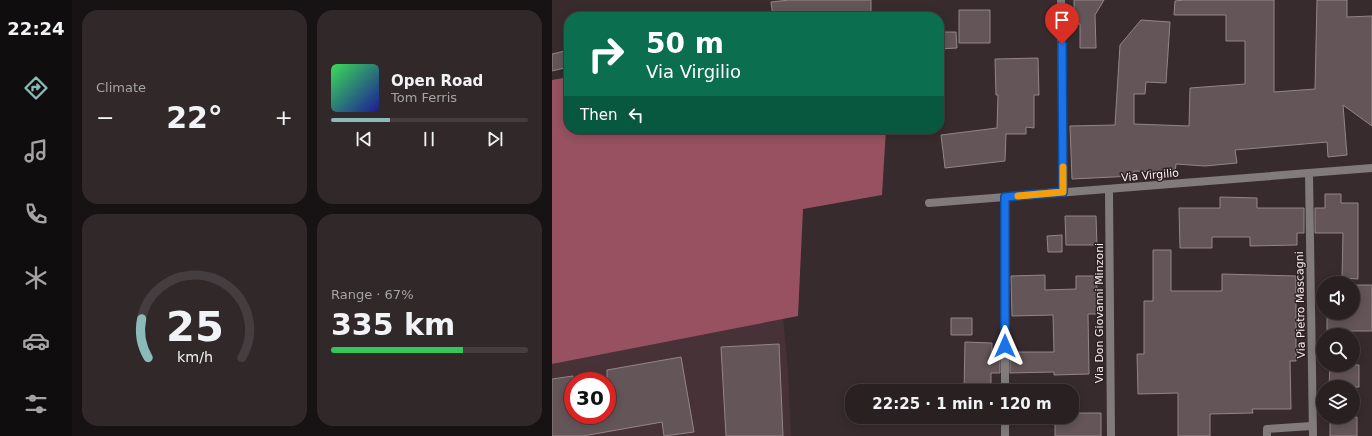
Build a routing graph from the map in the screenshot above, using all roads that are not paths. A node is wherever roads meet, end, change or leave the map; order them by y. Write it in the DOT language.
graph roads {
  1 [pos="1061,0"];
  2 [pos="1372,168"];
  3 [pos="1309,173"];
  4 [pos="1109,189"];
  5 [pos="1063,192"];
  6 [pos="1005,197"];
  7 [pos="929,203"];
  8 [pos="1005,384"];
  9 [pos="1005,424"];
  10 [pos="1312,426"];
  11 [pos="1005,436"];
  12 [pos="1110,436"];
  13 [pos="1267,436"];
  14 [pos="1313,436"];
  1 -- 5 [label="street"];
  2 -- 3 [label="street, Via Virgilio"];
  3 -- 4 [label="street, Via Virgilio"];
  3 -- 10 [label="street, Via Pietro Mascagni"];
  4 -- 5 [label="street, Via Virgilio"];
  4 -- 12 [label="street, Via Don Giovanni Minzoni"];
  5 -- 6 [label="street, Via Virgilio"];
  6 -- 7 [label="street, Via Virgilio"];
  6 -- 8 [label="street"];
  9 -- 11 [label="street"];
  10 -- 13 [label="street"];
  10 -- 14 [label="street, Via Pietro Mascagni"];
}
